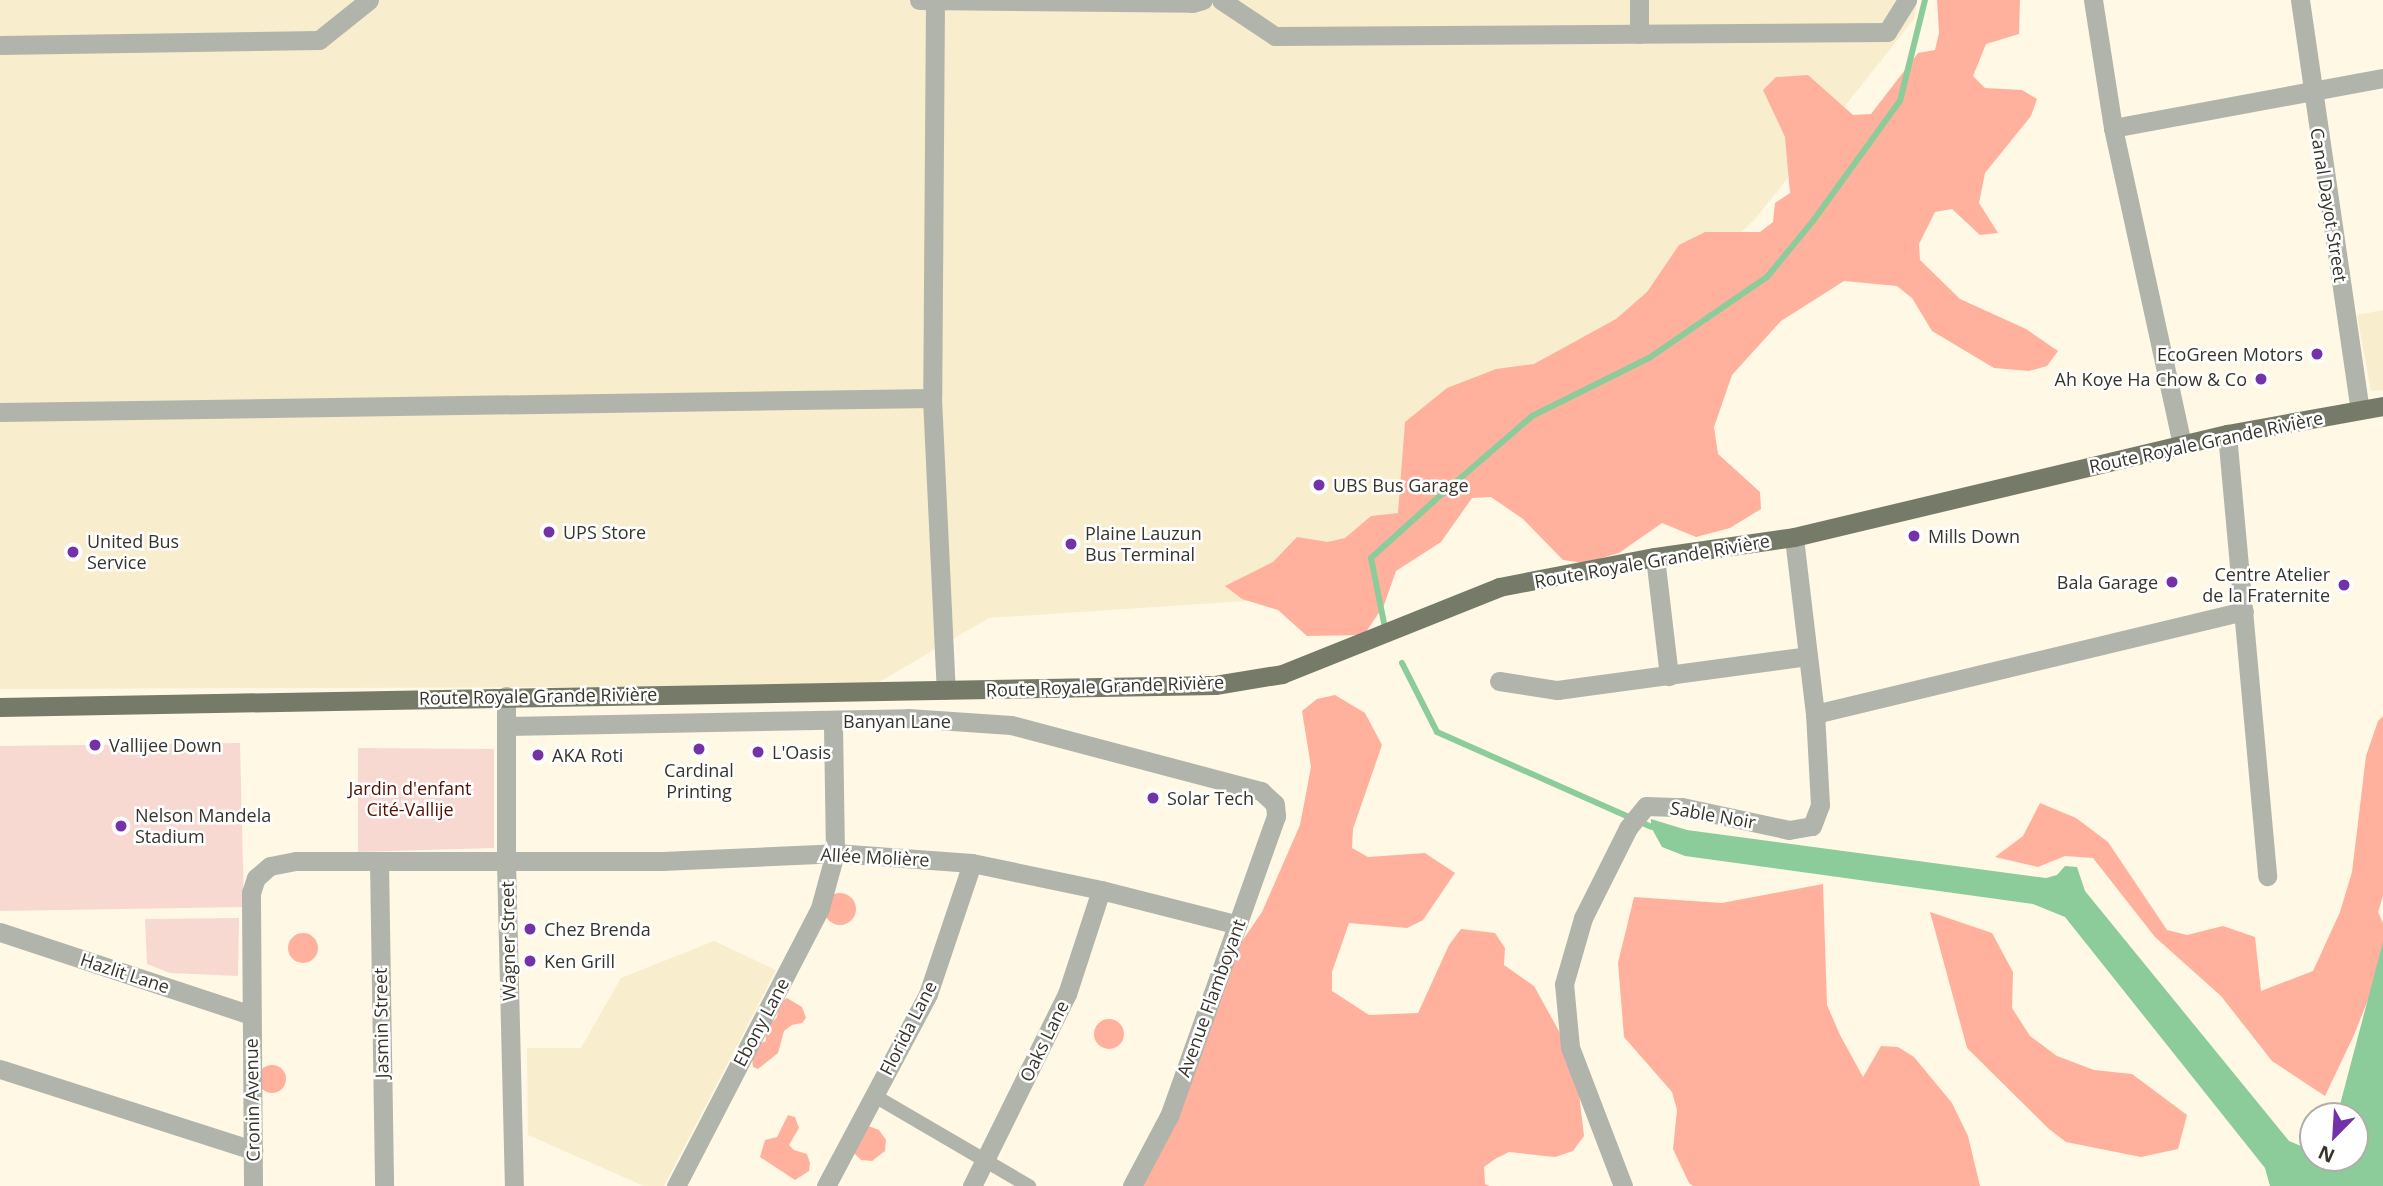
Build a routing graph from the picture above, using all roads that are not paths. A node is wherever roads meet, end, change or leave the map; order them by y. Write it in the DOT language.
graph roads {
  1 [pos="369,0"];
  2 [pos="919,0"];
  3 [pos="934,0"];
  4 [pos="1203,0"];
  5 [pos="1221,0"];
  6 [pos="1639,0"];
  7 [pos="1907,0"];
  8 [pos="2093,0"];
  9 [pos="2300,0"];
  10 [pos="1639,34"];
  11 [pos="0,45"];
  12 [pos="2383,78"];
  13 [pos="2312,91"];
  14 [pos="2113,128"];
  15 [pos="932,397"];
  16 [pos="2383,406"];
  17 [pos="2360,409"];
  18 [pos="0,412"];
  19 [pos="2227,434"];
  20 [pos="2182,444"];
  21 [pos="1794,537"];
  22 [pos="1655,557"];
  23 [pos="2244,611"];
  24 [pos="1808,656"];
  25 [pos="1669,676"];
  26 [pos="1499,681"];
  27 [pos="946,690"];
  28 [pos="506,696"];
  29 [pos="0,707"];
  30 [pos="1815,715"];
  31 [pos="833,721"];
  32 [pos="506,726"];
  33 [pos="1275,804"];
  34 [pos="835,853"];
  35 [pos="379,861"];
  36 [pos="506,862"];
  37 [pos="972,863"];
  38 [pos="2267,876"];
  39 [pos="1101,890"];
  40 [pos="1238,925"];
  41 [pos="0,932"];
  42 [pos="251,1015"];
  43 [pos="0,1069"];
  44 [pos="873,1096"];
  45 [pos="253,1150"];
  46 [pos="984,1161"];
  47 [pos="253,1186"];
  48 [pos="384,1186"];
  49 [pos="514,1186"];
  50 [pos="676,1186"];
  51 [pos="826,1186"];
  52 [pos="972,1186"];
  53 [pos="1029,1186"];
  54 [pos="1132,1186"];
  55 [pos="1623,1186"];
  1 -- 11 [label="street"];
  2 -- 3 [label="street"];
  3 -- 4 [label="street"];
  3 -- 15 [label="street"];
  5 -- 10 [label="street"];
  6 -- 10 [label="street"];
  7 -- 10 [label="street"];
  8 -- 14 [label="street"];
  9 -- 13 [label="street, Canal Dayot Street"];
  12 -- 13 [label="street"];
  13 -- 14 [label="street"];
  13 -- 17 [label="street, Canal Dayot Street"];
  14 -- 20 [label="street"];
  15 -- 18 [label="street"];
  15 -- 27 [label="street"];
  16 -- 17 [label="main road, Route Royale Grande Rivière"];
  17 -- 19 [label="main road, Route Royale Grande Rivière"];
  19 -- 20 [label="main road, Route Royale Grande Rivière"];
  19 -- 23 [label="street"];
  20 -- 21 [label="main road, Route Royale Grande Rivière"];
  21 -- 22 [label="main road, Route Royale Grande Rivière"];
  21 -- 24 [label="street, Sable Noir"];
  22 -- 25 [label="street"];
  22 -- 27 [label="main road, Route Royale Grande Rivière"];
  23 -- 30 [label="street"];
  23 -- 38 [label="street"];
  24 -- 25 [label="street"];
  24 -- 30 [label="street, Sable Noir"];
  25 -- 26 [label="street"];
  27 -- 28 [label="main road, Route Royale Grande Rivière"];
  28 -- 29 [label="main road, Route Royale Grande Rivière"];
  28 -- 32 [label="street, Wagner Street"];
  30 -- 55 [label="street, Sable Noir"];
  31 -- 32 [label="street, Banyan Lane"];
  31 -- 33 [label="street, Banyan Lane"];
  31 -- 34 [label="street, Ebony Lane"];
  32 -- 36 [label="street, Wagner Street"];
  33 -- 40 [label="street, Avenue Flamboyant"];
  34 -- 36 [label="street, Allée Molière"];
  34 -- 37 [label="street, Allée Molière"];
  34 -- 50 [label="street, Ebony Lane"];
  35 -- 36 [label="street, Allée Molière"];
  35 -- 42 [label="street, Cronin Avenue"];
  35 -- 48 [label="street, Jasmin Street"];
  36 -- 49 [label="street, Wagner Street"];
  37 -- 39 [label="street, Allée Molière"];
  37 -- 44 [label="street, Florida Lane"];
  39 -- 40 [label="street, Allée Molière"];
  39 -- 46 [label="street, Oaks Lane"];
  40 -- 54 [label="street, Avenue Flamboyant"];
  41 -- 42 [label="street, Hazlit Lane"];
  42 -- 45 [label="street, Cronin Avenue"];
  43 -- 45 [label="street"];
  44 -- 46 [label="street"];
  44 -- 51 [label="street, Florida Lane"];
  45 -- 47 [label="street, Cronin Avenue"];
  46 -- 52 [label="street, Oaks Lane"];
  46 -- 53 [label="street"];
}
